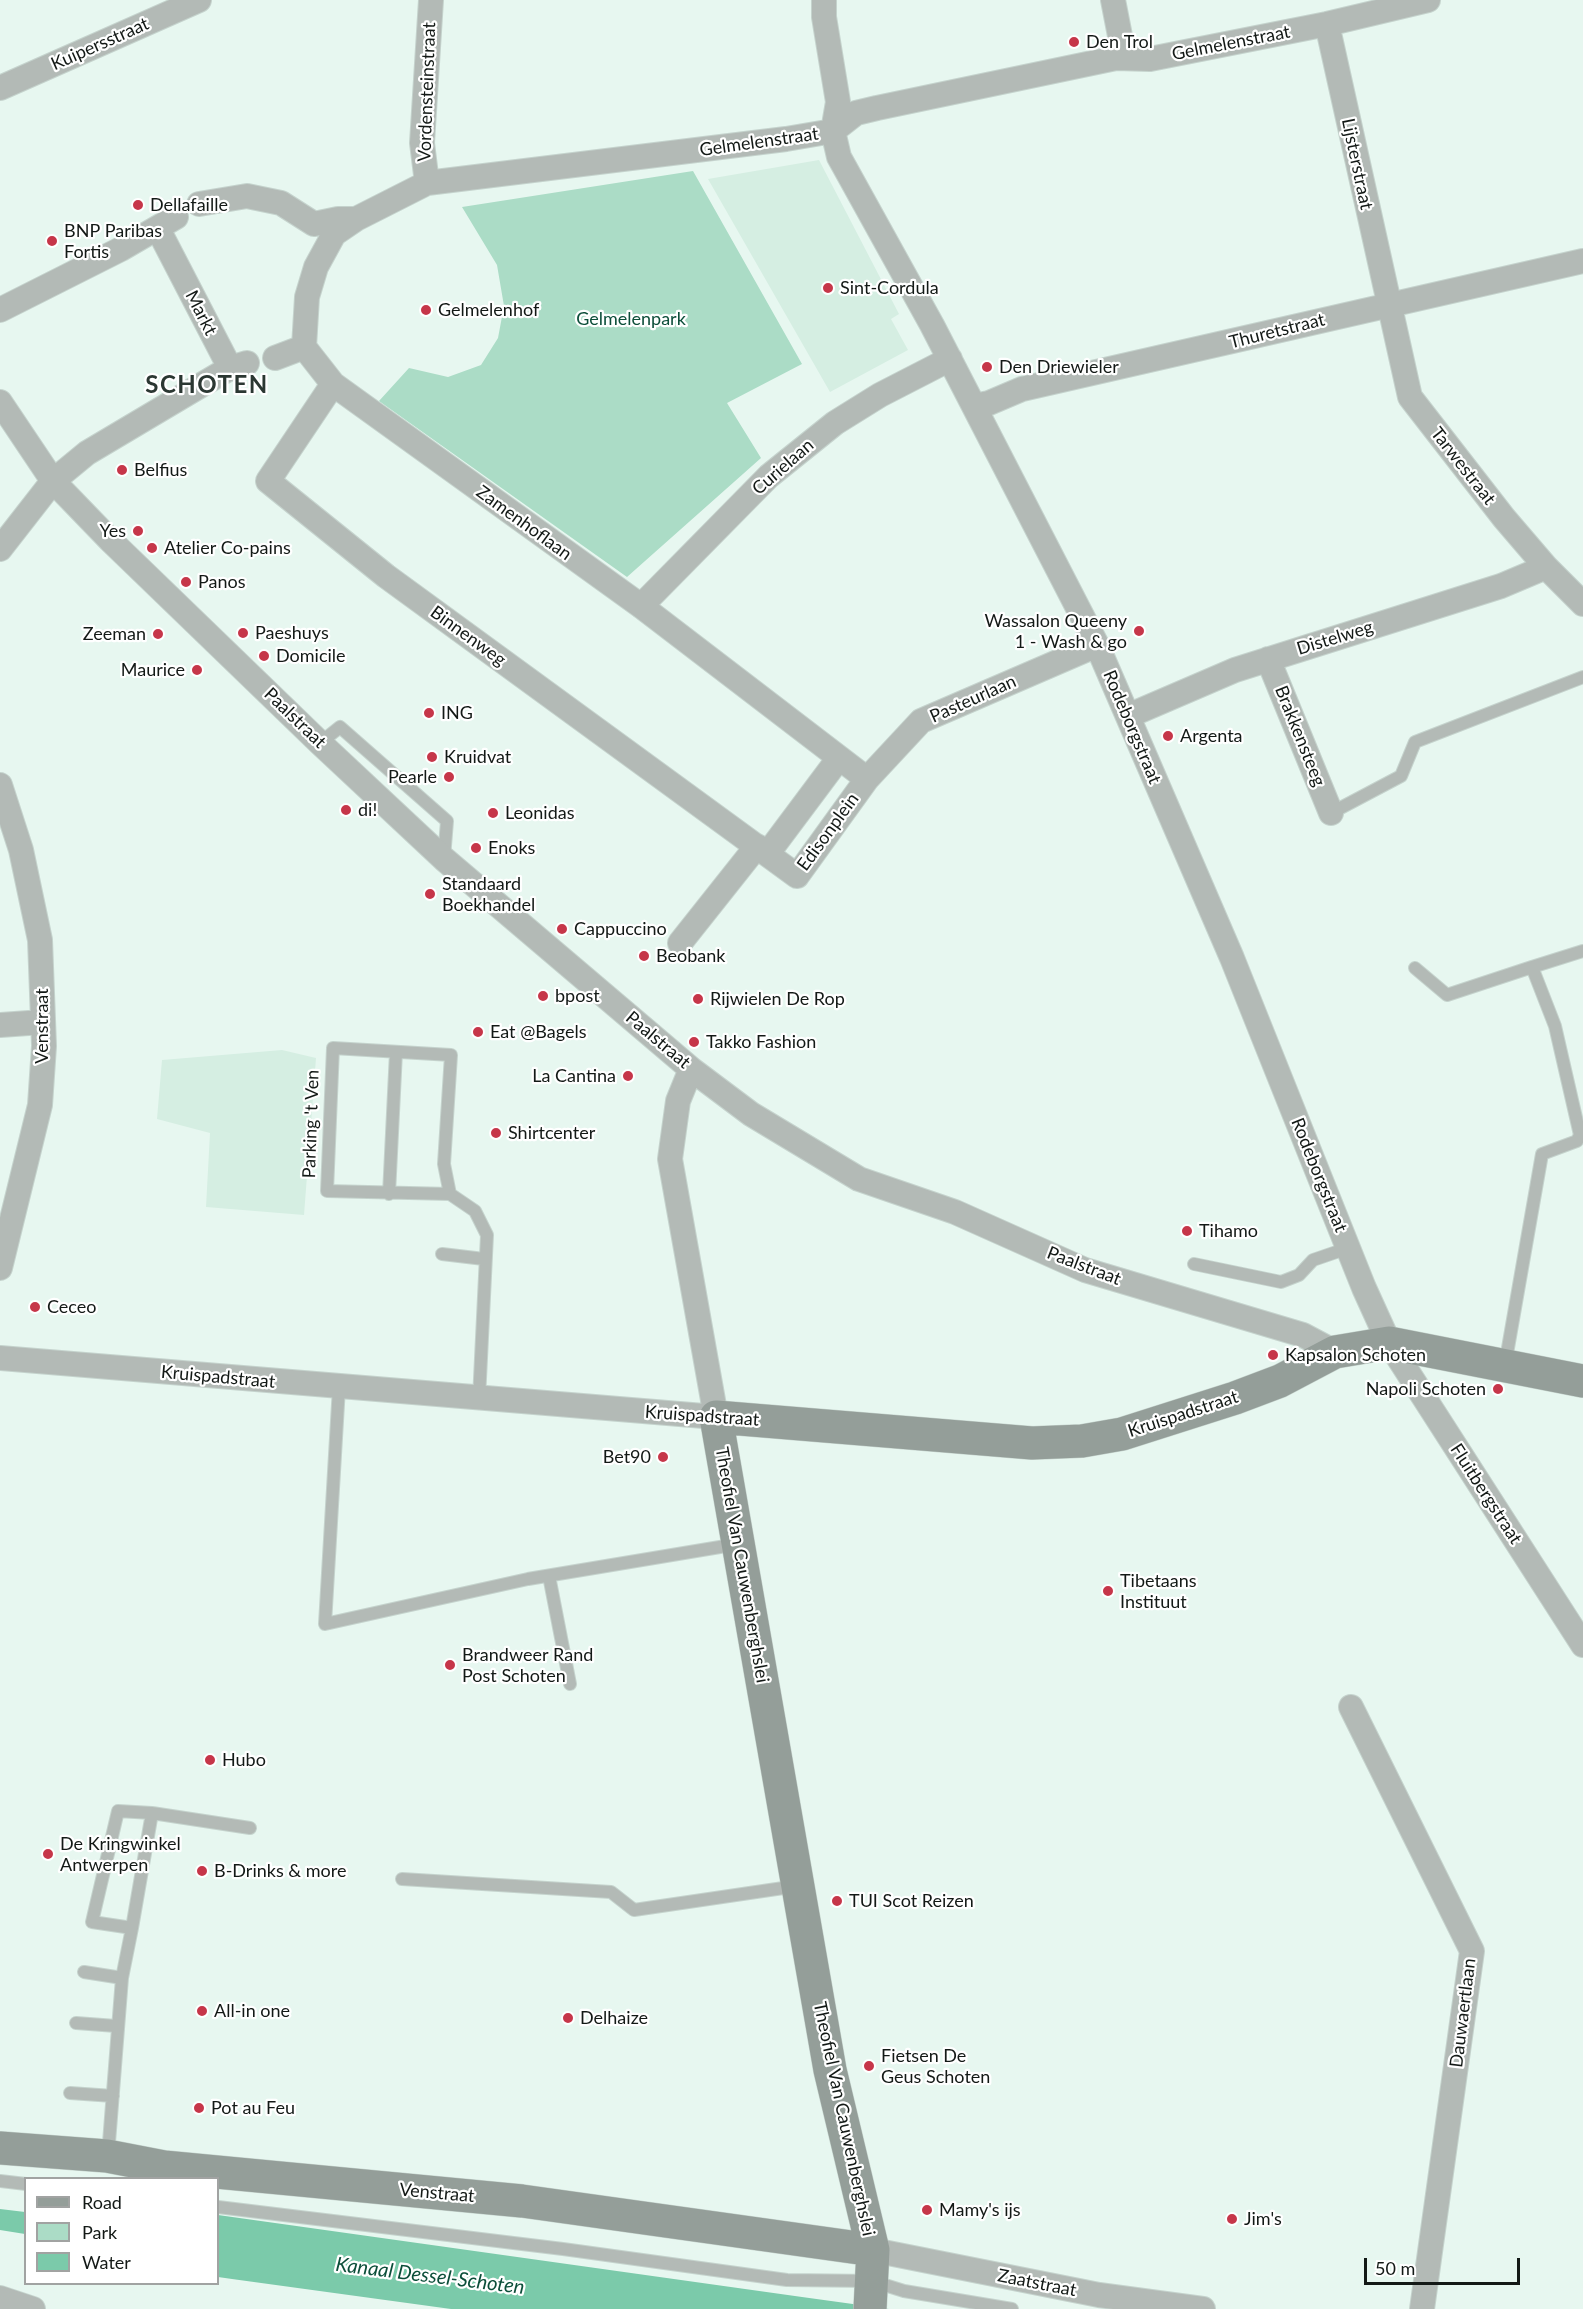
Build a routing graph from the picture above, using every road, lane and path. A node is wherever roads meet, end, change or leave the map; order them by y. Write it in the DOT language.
graph roads {
  1 [pos="199,0"];
  2 [pos="431,0"];
  3 [pos="824,0"];
  4 [pos="1113,0"];
  5 [pos="1428,0"];
  6 [pos="160,8"];
  7 [pos="1327,24"];
  8 [pos="1116,58"];
  9 [pos="0,88"];
  10 [pos="833,131"];
  11 [pos="427,183"];
  12 [pos="199,204"];
  13 [pos="356,219"];
  14 [pos="1583,261"];
  15 [pos="1388,304"];
  16 [pos="0,310"];
  17 [pos="304,348"];
  18 [pos="275,358"];
  19 [pos="950,359"];
  20 [pos="333,384"];
  21 [pos="0,402"];
  22 [pos="974,406"];
  23 [pos="53,481"];
  24 [pos="0,549"];
  25 [pos="1546,567"];
  26 [pos="1583,604"];
  27 [pos="640,606"];
  28 [pos="1097,645"];
  29 [pos="1268,658"];
  30 [pos="1583,677"];
  31 [pos="1128,716"];
  32 [pos="839,758"];
  33 [pos="867,779"];
  34 [pos="0,785"];
  35 [pos="1331,813"];
  36 [pos="763,849"];
  37 [pos="680,943"];
  38 [pos="1583,951"];
  39 [pos="1532,967"];
  40 [pos="1415,968"];
  41 [pos="43,1022"];
  42 [pos="0,1025"];
  43 [pos="396,1052"];
  44 [pos="691,1069"];
  45 [pos="389,1194"];
  46 [pos="450,1194"];
  47 [pos="1348,1248"];
  48 [pos="442,1254"];
  49 [pos="484,1259"];
  50 [pos="1194,1264"];
  51 [pos="0,1268"];
  52 [pos="1389,1343"];
  53 [pos="1335,1352"];
  54 [pos="0,1358"];
  55 [pos="1505,1366"];
  56 [pos="1583,1381"];
  57 [pos="339,1387"];
  58 [pos="479,1399"];
  59 [pos="716,1417"];
  60 [pos="738,1544"];
  61 [pos="549,1576"];
  62 [pos="1583,1644"];
  63 [pos="570,1684"];
  64 [pos="1351,1707"];
  65 [pos="152,1813"];
  66 [pos="250,1828"];
  67 [pos="402,1879"];
  68 [pos="798,1886"];
  69 [pos="132,1928"];
  70 [pos="84,1972"];
  71 [pos="122,1978"];
  72 [pos="76,2023"];
  73 [pos="116,2026"];
  74 [pos="70,2093"];
  75 [pos="113,2096"];
  76 [pos="0,2148"];
  77 [pos="107,2156"];
  78 [pos="0,2181"];
  79 [pos="24,2184"];
  80 [pos="219,2207"];
  81 [pos="872,2285"];
  82 [pos="0,2298"];
  83 [pos="33,2309"];
  84 [pos="1012,2309"];
  85 [pos="1203,2309"];
  86 [pos="1422,2309"];
  1 -- 6 [label="street, Kuipersstraat"];
  2 -- 11 [label="street, Vordensteinstraat"];
  3 -- 10 [label="street"];
  4 -- 8 [label="street"];
  5 -- 7 [label="street, Gelmelenstraat"];
  6 -- 9 [label="street, Kuipersstraat"];
  7 -- 8 [label="street, Gelmelenstraat"];
  7 -- 15 [label="street, Lijsterstraat"];
  8 -- 10 [label="street, Gelmelenstraat"];
  10 -- 11 [label="street, Gelmelenstraat"];
  10 -- 19 [label="street, Rodeborgstraat"];
  11 -- 13 [label="street, Gelmelenstraat"];
  12 -- 13 [label="street, Gelmelenstraat"];
  13 -- 17 [label="street"];
  14 -- 15 [label="street, Thuretstraat"];
  15 -- 22 [label="street, Thuretstraat"];
  15 -- 25 [label="street, Tarwestraat"];
  16 -- 23 [label="street, Markt"];
  17 -- 18 [label="street"];
  17 -- 20 [label="street, Zamenhoflaan"];
  19 -- 22 [label="street, Rodeborgstraat"];
  19 -- 27 [label="street, Curielaan"];
  20 -- 27 [label="street, Zamenhoflaan"];
  20 -- 36 [label="street, Binnenweg"];
  21 -- 23 [label="street, Paalstraat"];
  22 -- 28 [label="street, Rodeborgstraat"];
  23 -- 24 [label="street, Markt"];
  23 -- 44 [label="street, Paalstraat"];
  25 -- 26 [label="street, Tarwestraat"];
  25 -- 29 [label="street, Distelweg"];
  27 -- 32 [label="street, Zamenhoflaan"];
  28 -- 31 [label="street, Rodeborgstraat"];
  28 -- 33 [label="street, Pasteurlaan"];
  29 -- 31 [label="street, Distelweg"];
  29 -- 35 [label="street, Brakkensteeg"];
  30 -- 35 [label="lane"];
  31 -- 47 [label="street, Rodeborgstraat"];
  32 -- 33 [label="street, Zamenhoflaan"];
  32 -- 36 [label="street, Edisonplein"];
  33 -- 36 [label="street, Edisonplein"];
  34 -- 41 [label="street, Venstraat"];
  36 -- 37 [label="street, Edisonplein"];
  38 -- 39 [label="lane"];
  39 -- 40 [label="lane"];
  39 -- 55 [label="lane"];
  41 -- 42 [label="street"];
  41 -- 51 [label="street, Venstraat"];
  43 -- 45 [label="lane"];
  43 -- 45 [label="lane, Parking 't Ven"];
  43 -- 46 [label="lane, Parking 't Ven"];
  44 -- 53 [label="street, Paalstraat"];
  44 -- 59 [label="street, Theofiel Van Cauwenberghslei"];
  45 -- 46 [label="lane, Parking 't Ven"];
  46 -- 49 [label="lane"];
  47 -- 50 [label="lane"];
  47 -- 52 [label="street, Rodeborgstraat"];
  48 -- 49 [label="lane"];
  49 -- 58 [label="lane"];
  52 -- 53 [label="street, Kruispadstraat"];
  52 -- 55 [label="street"];
  52 -- 62 [label="street, Fluitbergstraat"];
  53 -- 59 [label="street, Kruispadstraat"];
  54 -- 57 [label="street, Kruispadstraat"];
  55 -- 56 [label="street"];
  57 -- 58 [label="street, Kruispadstraat"];
  57 -- 61 [label="lane"];
  58 -- 59 [label="street, Kruispadstraat"];
  59 -- 60 [label="street, Theofiel Van Cauwenberghslei"];
  60 -- 61 [label="lane"];
  60 -- 68 [label="street, Theofiel Van Cauwenberghslei"];
  61 -- 63 [label="lane"];
  64 -- 86 [label="street, Dauwaertlaan"];
  65 -- 66 [label="lane"];
  65 -- 69 [label="lane"];
  65 -- 69 [label="lane"];
  67 -- 68 [label="lane"];
  68 -- 81 [label="street, Theofiel Van Cauwenberghslei"];
  69 -- 71 [label="lane"];
  70 -- 71 [label="lane"];
  71 -- 73 [label="lane"];
  72 -- 73 [label="lane"];
  73 -- 75 [label="lane"];
  74 -- 75 [label="lane"];
  75 -- 77 [label="lane"];
  76 -- 77 [label="street, Venstraat"];
  77 -- 81 [label="street, Venstraat"];
  78 -- 79 [label="lane"];
  80 -- 81 [label="lane"];
  81 -- 84 [label="lane"];
  81 -- 85 [label="street, Zaatstraat"];
  82 -- 83 [label="street"];
}
